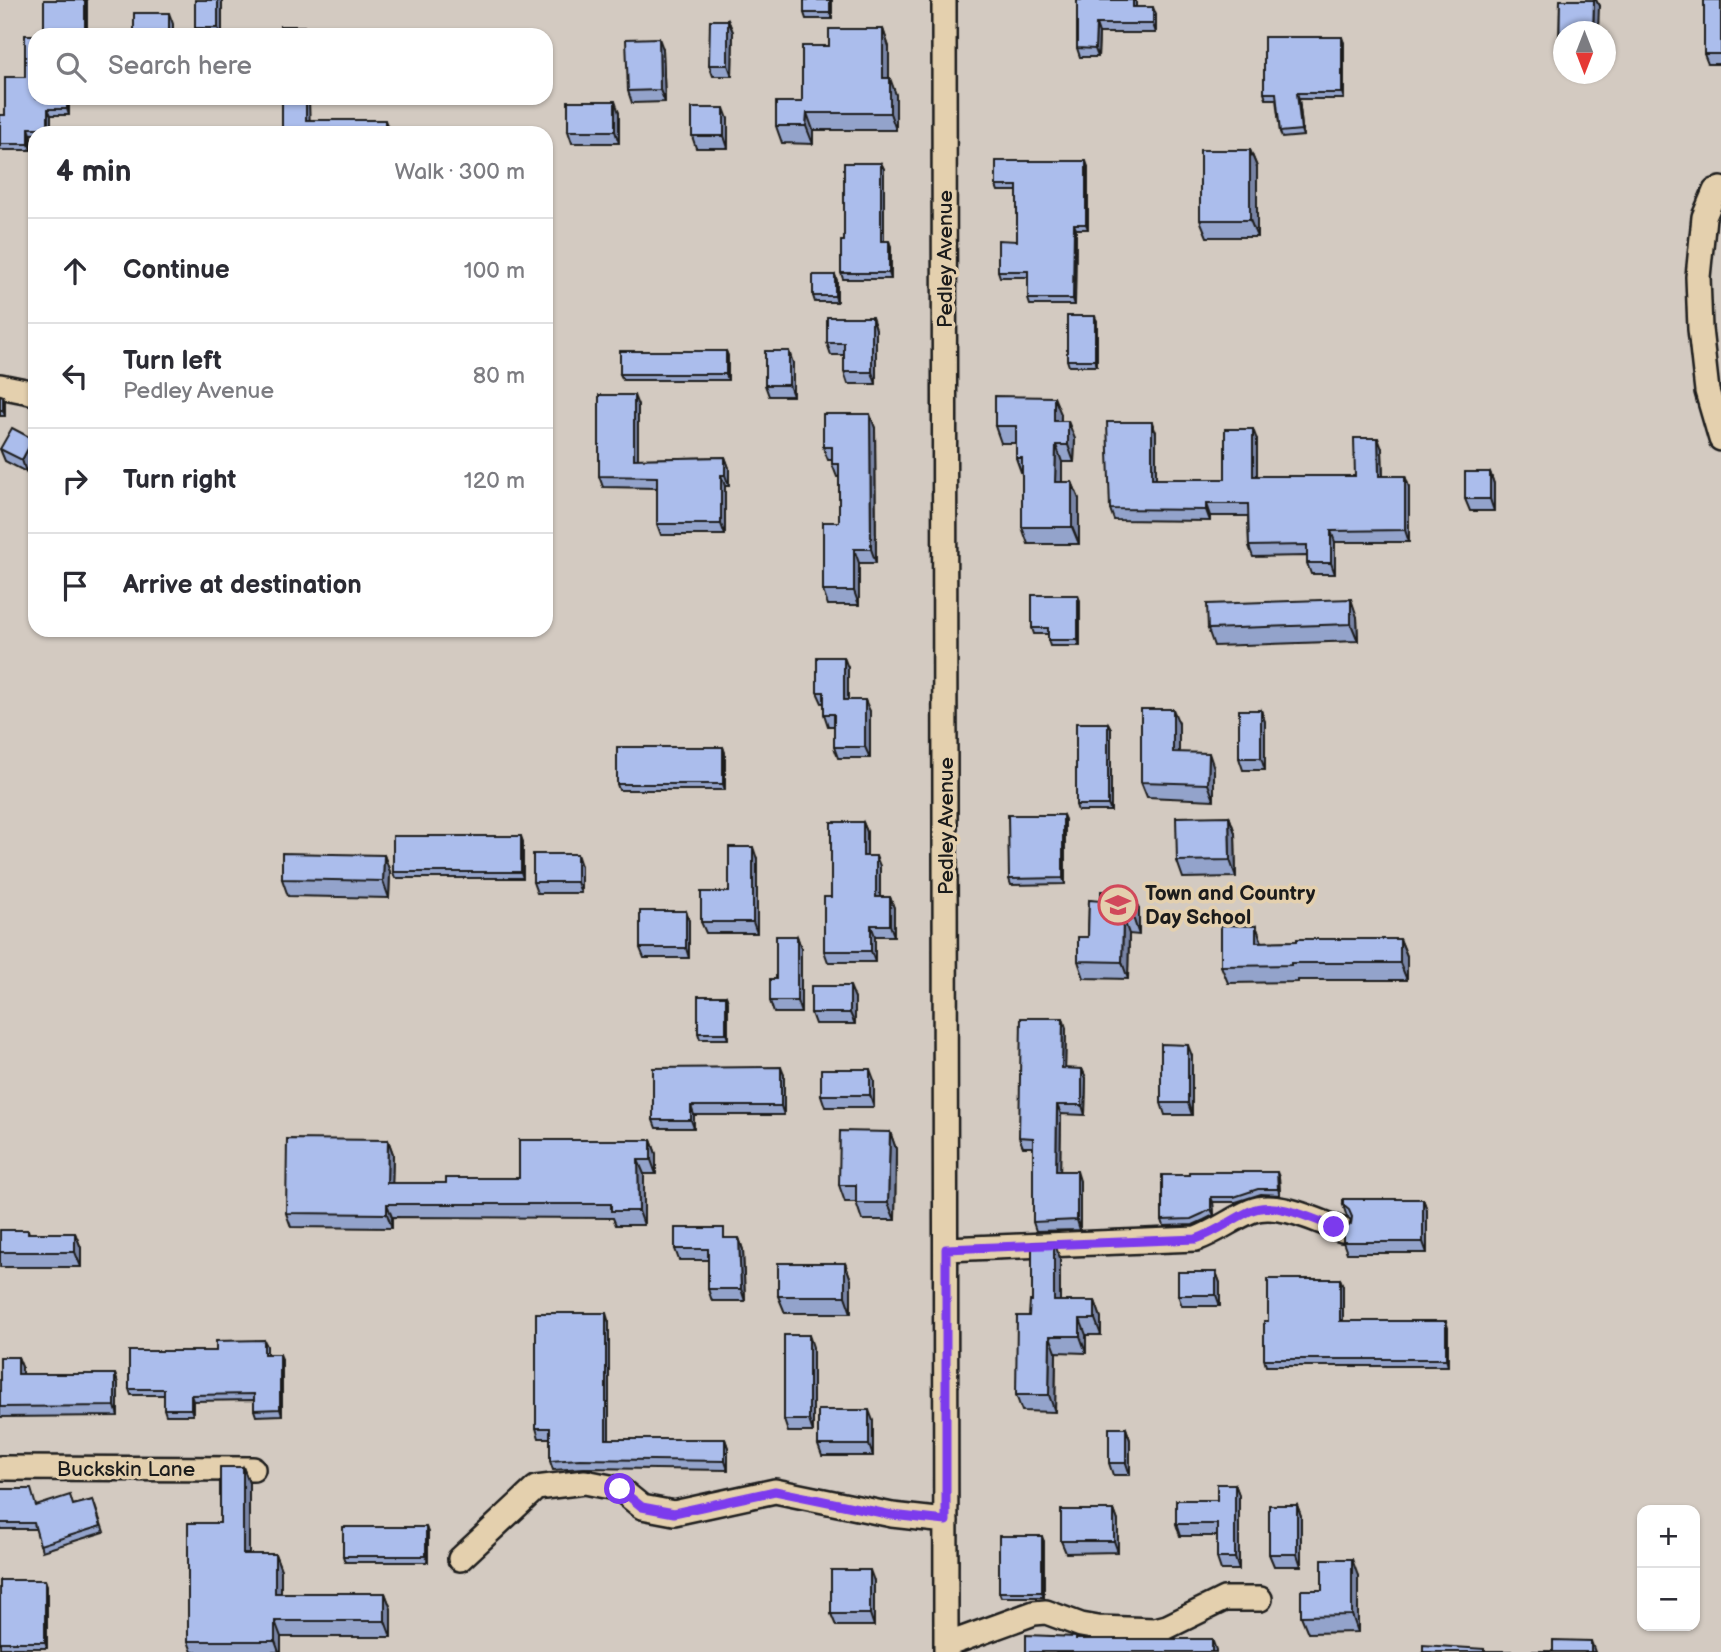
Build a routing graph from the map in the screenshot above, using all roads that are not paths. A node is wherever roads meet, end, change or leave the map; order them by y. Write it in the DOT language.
graph roads {
  1 [pos="944,0"];
  2 [pos="1721,189"];
  3 [pos="0,386"];
  4 [pos="28,392"];
  5 [pos="1721,439"];
  6 [pos="1342,1230"];
  7 [pos="946,1249"];
  8 [pos="0,1468"];
  9 [pos="253,1469"];
  10 [pos="946,1521"];
  11 [pos="460,1559"];
  12 [pos="1260,1599"];
  13 [pos="946,1648"];
  1 -- 7 [label="street, Pedley Avenue"];
  2 -- 5 [label="street"];
  3 -- 4 [label="street"];
  6 -- 7 [label="street"];
  7 -- 10 [label="street, Pedley Avenue"];
  8 -- 9 [label="street, Buckskin Lane"];
  10 -- 11 [label="street"];
  10 -- 13 [label="street, Pedley Avenue"];
  12 -- 13 [label="street"];
}
